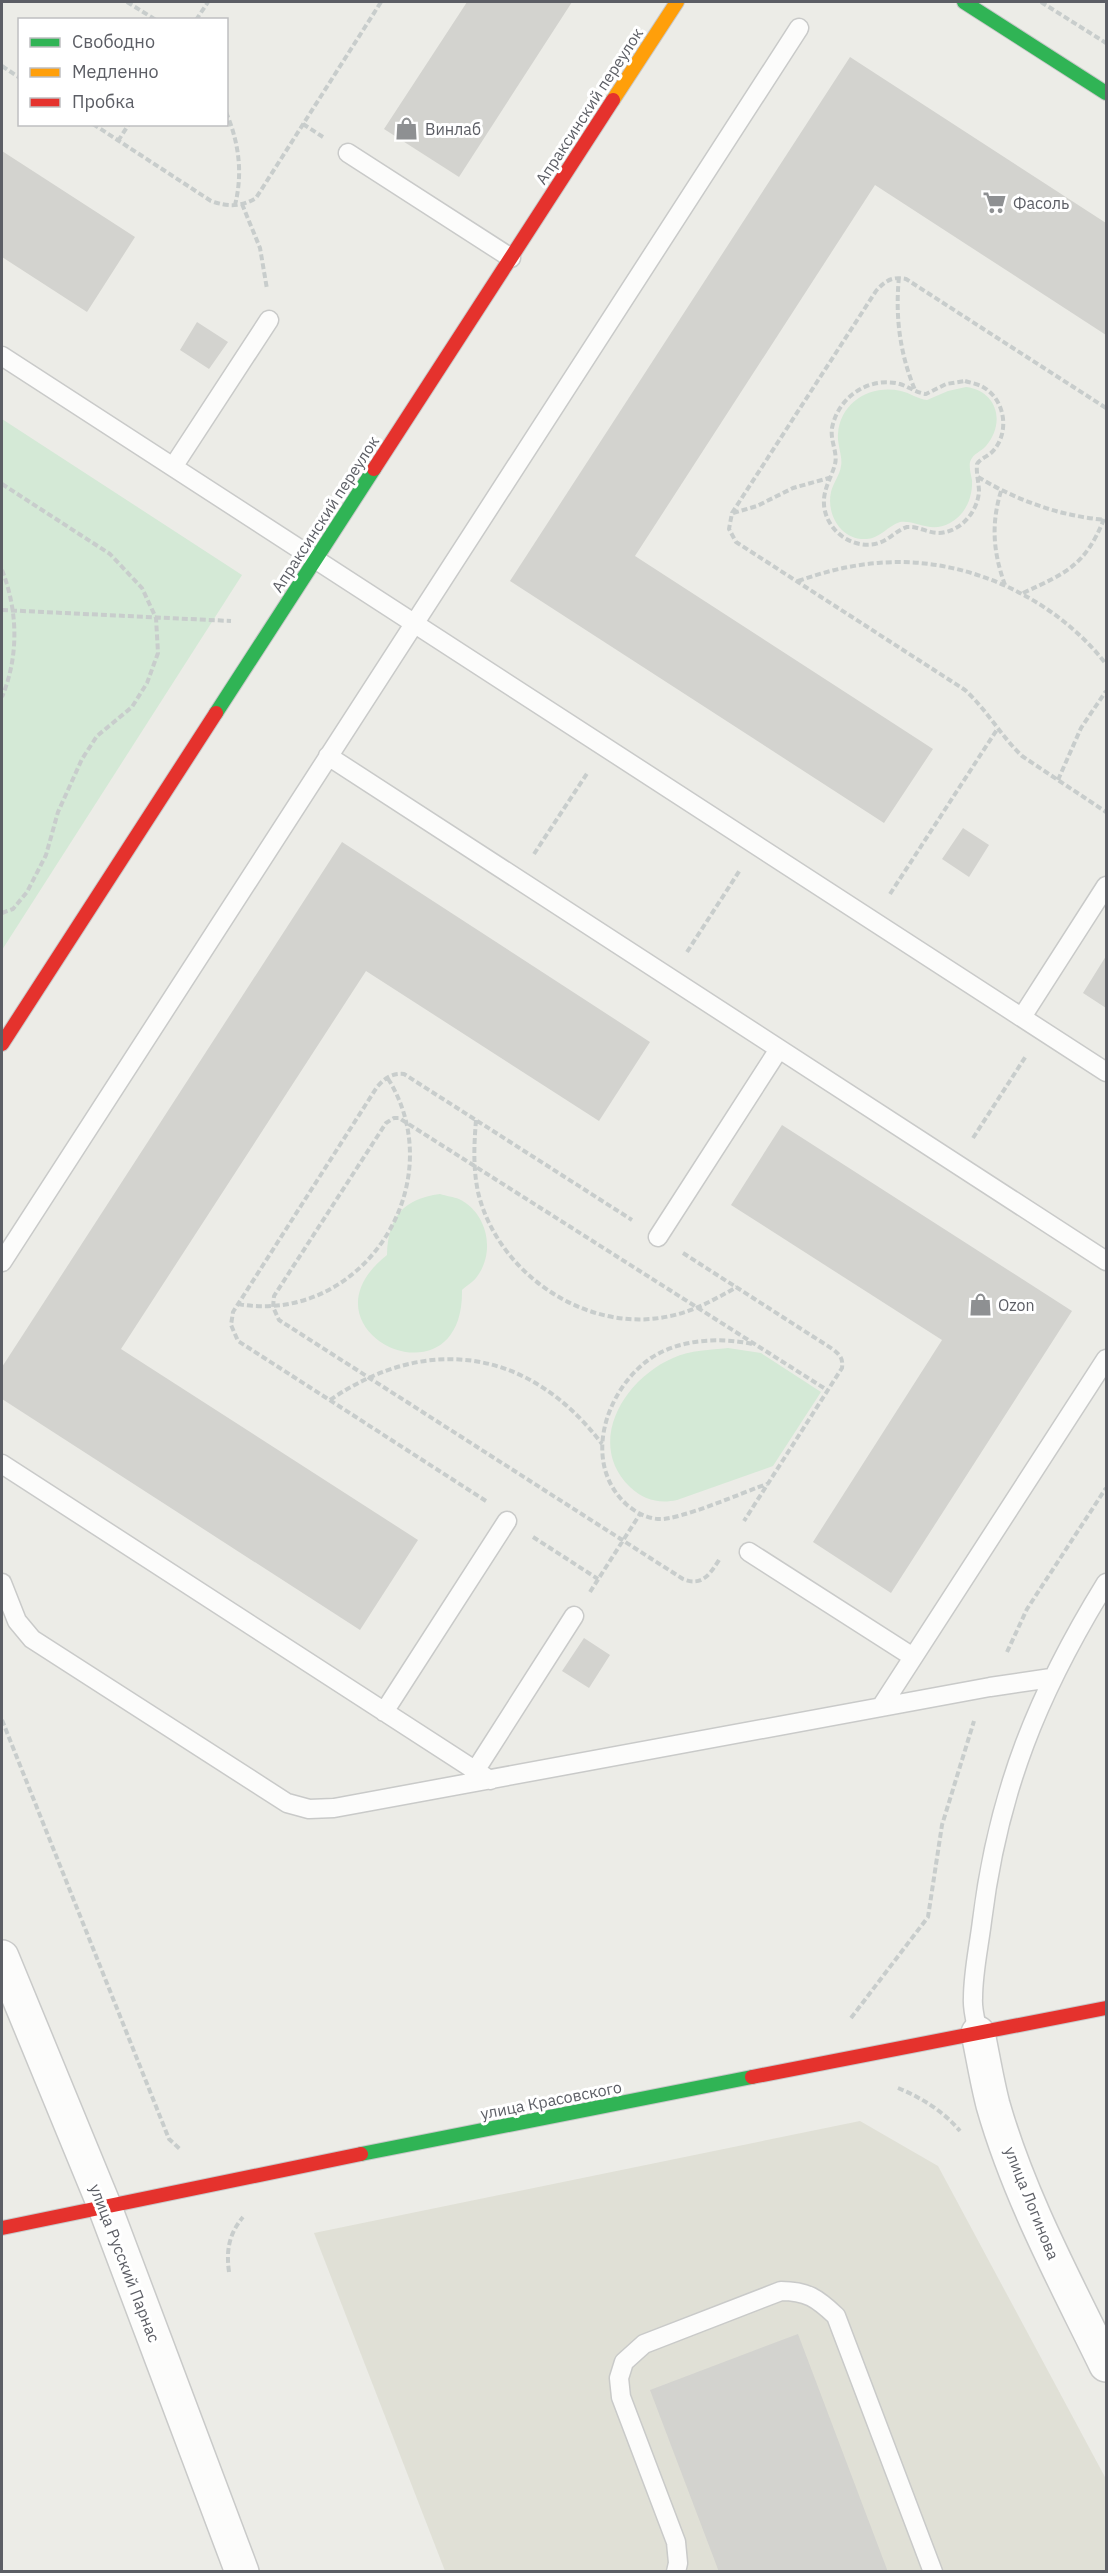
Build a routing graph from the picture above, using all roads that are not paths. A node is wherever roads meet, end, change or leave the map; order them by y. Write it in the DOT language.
graph roads {
  1 [pos="677,2"];
  2 [pos="964,2"];
  3 [pos="799,28"];
  4 [pos="1107,93"];
  5 [pos="348,153"];
  6 [pos="511,258"];
  7 [pos="269,320"];
  8 [pos="2,356"];
  9 [pos="173,467"];
  10 [pos="316,559"];
  11 [pos="414,623"];
  12 [pos="328,756"];
  13 [pos="1107,886"];
  14 [pos="1022,1017"];
  15 [pos="2,1044"];
  16 [pos="779,1049"];
  17 [pos="1107,1072"];
  18 [pos="658,1236"];
  19 [pos="1107,1261"];
  20 [pos="2,1262"];
  21 [pos="1107,1359"];
  22 [pos="2,1464"];
  23 [pos="507,1521"];
  24 [pos="750,1552"];
  25 [pos="2,1583"];
  26 [pos="1107,1583"];
  27 [pos="574,1616"];
  28 [pos="913,1658"];
  29 [pos="1051,1678"];
  30 [pos="881,1707"];
  31 [pos="384,1712"];
  32 [pos="483,1776"];
  33 [pos="2,1957"];
  34 [pos="1107,2008"];
  35 [pos="978,2033"];
  36 [pos="104,2205"];
  37 [pos="2,2228"];
  38 [pos="1107,2365"];
  39 [pos="242,2571"];
  40 [pos="676,2571"];
  41 [pos="933,2571"];
  1 -- 6 [label="street, Апраксинский переулок"];
  2 -- 4 [label="street"];
  3 -- 11 [label="lane"];
  5 -- 6 [label="lane"];
  6 -- 10 [label="street, Апраксинский переулок"];
  7 -- 9 [label="lane"];
  8 -- 9 [label="lane"];
  9 -- 10 [label="lane"];
  10 -- 11 [label="lane"];
  10 -- 15 [label="street, Апраксинский переулок"];
  11 -- 12 [label="lane"];
  11 -- 14 [label="lane"];
  12 -- 16 [label="lane"];
  12 -- 20 [label="lane"];
  13 -- 14 [label="lane"];
  14 -- 17 [label="lane"];
  16 -- 18 [label="lane"];
  16 -- 19 [label="lane"];
  21 -- 28 [label="lane"];
  22 -- 31 [label="lane"];
  23 -- 31 [label="lane"];
  24 -- 28 [label="lane"];
  25 -- 32 [label="lane"];
  26 -- 29 [label="lane"];
  27 -- 32 [label="lane"];
  28 -- 30 [label="lane"];
  29 -- 30 [label="lane"];
  29 -- 35 [label="lane"];
  30 -- 32 [label="lane"];
  31 -- 32 [label="lane"];
  33 -- 36 [label="street, улица Русский Парнас"];
  34 -- 35 [label="street, улица Красовского"];
  35 -- 36 [label="street, улица Красовского"];
  35 -- 38 [label="street, улица Логинова"];
  36 -- 37 [label="street, улица Красовского"];
  36 -- 39 [label="street, улица Русский Парнас"];
  40 -- 41 [label="lane"];
}
